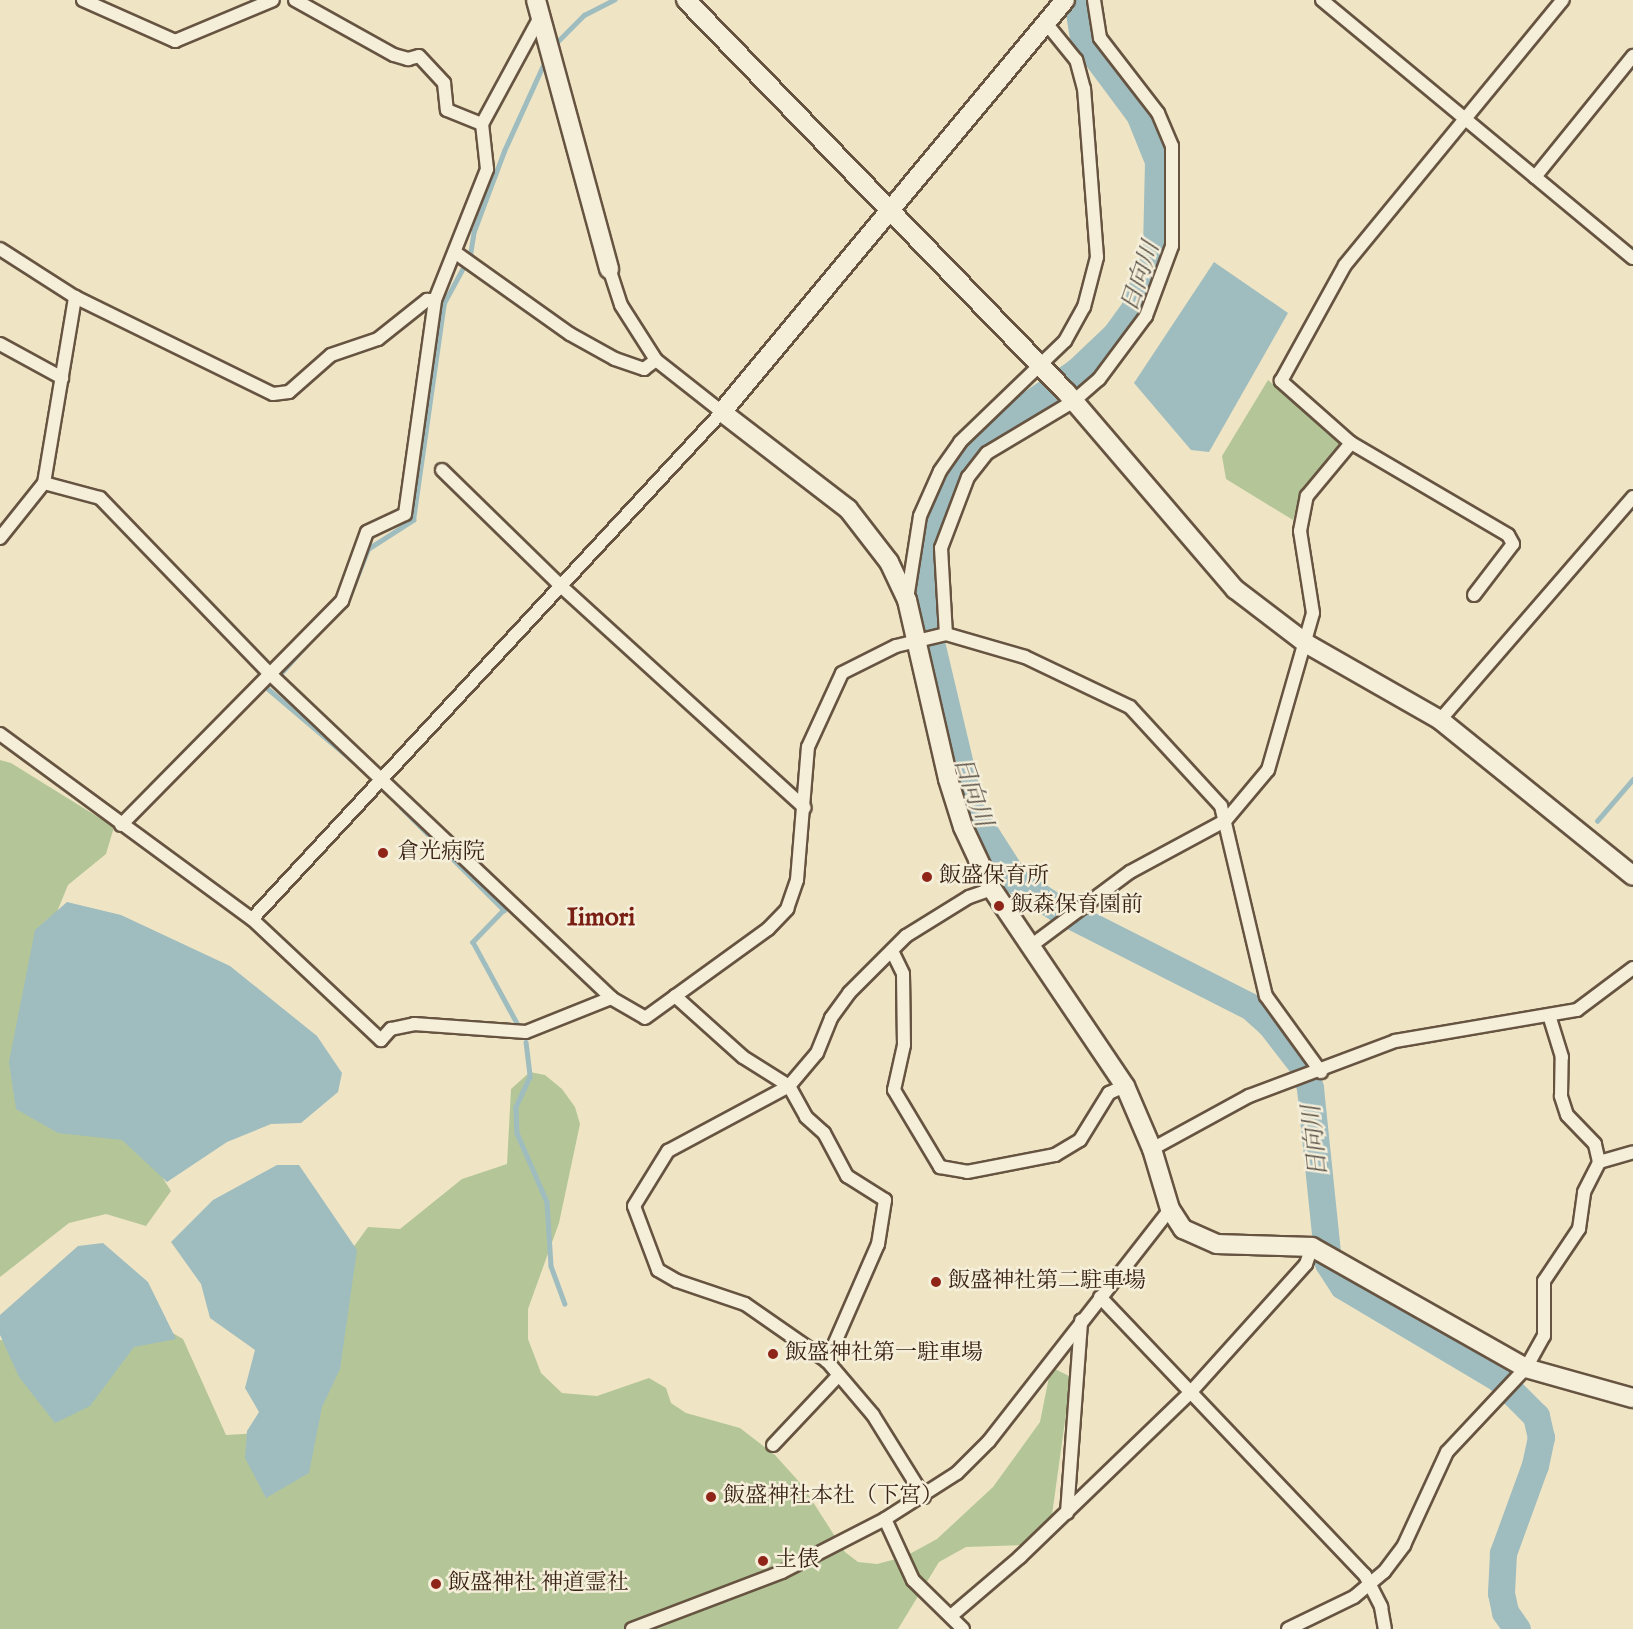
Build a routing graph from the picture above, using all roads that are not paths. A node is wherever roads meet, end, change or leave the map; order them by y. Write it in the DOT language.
graph roads {
  1 [pos="82,0"];
  2 [pos="273,0"];
  3 [pos="295,0"];
  4 [pos="536,0"];
  5 [pos="686,0"];
  6 [pos="1065,0"];
  7 [pos="1094,0"];
  8 [pos="1322,0"];
  9 [pos="1563,0"];
  10 [pos="538,21"];
  11 [pos="1046,23"];
  12 [pos="1633,56"];
  13 [pos="1464,119"];
  14 [pos="482,124"];
  15 [pos="1534,177"];
  16 [pos="891,212"];
  17 [pos="0,249"];
  18 [pos="456,253"];
  19 [pos="1633,258"];
  20 [pos="609,269"];
  21 [pos="75,297"];
  22 [pos="435,300"];
  23 [pos="0,344"];
  24 [pos="656,360"];
  25 [pos="1044,369"];
  26 [pos="62,378"];
  27 [pos="1070,396"];
  28 [pos="722,412"];
  29 [pos="1351,443"];
  30 [pos="442,470"];
  31 [pos="44,483"];
  32 [pos="1633,497"];
  33 [pos="0,537"];
  34 [pos="562,587"];
  35 [pos="1474,595"];
  36 [pos="907,600"];
  37 [pos="946,634"];
  38 [pos="916,642"];
  39 [pos="1307,644"];
  40 [pos="268,672"];
  41 [pos="1440,720"];
  42 [pos="0,734"];
  43 [pos="382,780"];
  44 [pos="806,808"];
  45 [pos="1227,820"];
  46 [pos="121,825"];
  47 [pos="1633,876"];
  48 [pos="992,890"];
  49 [pos="252,919"];
  50 [pos="1032,945"];
  51 [pos="892,951"];
  52 [pos="1633,968"];
  53 [pos="675,996"];
  54 [pos="611,998"];
  55 [pos="1549,1015"];
  56 [pos="1321,1072"];
  57 [pos="789,1086"];
  58 [pos="1125,1086"];
  59 [pos="1152,1149"];
  60 [pos="1633,1152"];
  61 [pos="1599,1162"];
  62 [pos="1170,1209"];
  63 [pos="1315,1248"];
  64 [pos="1100,1297"];
  65 [pos="1081,1320"];
  66 [pos="827,1361"];
  67 [pos="1522,1373"];
  68 [pos="839,1375"];
  69 [pos="1189,1394"];
  70 [pos="1633,1398"];
  71 [pos="773,1445"];
  72 [pos="924,1497"];
  73 [pos="1067,1513"];
  74 [pos="885,1519"];
  75 [pos="1369,1584"];
  76 [pos="951,1616"];
  77 [pos="632,1629"];
  78 [pos="963,1629"];
  79 [pos="1288,1629"];
  80 [pos="1385,1629"];
  1 -- 2 [label="street"];
  3 -- 14 [label="street"];
  4 -- 10 [label="street"];
  5 -- 16 [label="street"];
  6 -- 11 [label="street"];
  7 -- 27 [label="street"];
  8 -- 13 [label="street"];
  9 -- 13 [label="street"];
  10 -- 14 [label="street"];
  10 -- 20 [label="street"];
  11 -- 16 [label="street"];
  11 -- 25 [label="street"];
  12 -- 15 [label="street"];
  13 -- 15 [label="street"];
  13 -- 29 [label="street"];
  14 -- 18 [label="street"];
  15 -- 19 [label="street"];
  16 -- 25 [label="street"];
  16 -- 28 [label="street"];
  17 -- 21 [label="street"];
  18 -- 22 [label="street"];
  18 -- 24 [label="street"];
  20 -- 24 [label="street"];
  21 -- 22 [label="street"];
  21 -- 26 [label="street"];
  22 -- 40 [label="street"];
  23 -- 26 [label="street"];
  24 -- 28 [label="street"];
  25 -- 27 [label="street"];
  25 -- 36 [label="street"];
  26 -- 31 [label="street"];
  27 -- 37 [label="street"];
  27 -- 39 [label="street"];
  28 -- 34 [label="street"];
  28 -- 36 [label="street"];
  29 -- 35 [label="street"];
  29 -- 39 [label="street"];
  30 -- 34 [label="street"];
  31 -- 33 [label="street"];
  31 -- 40 [label="street"];
  32 -- 41 [label="street"];
  34 -- 43 [label="street"];
  34 -- 44 [label="street"];
  36 -- 38 [label="street"];
  37 -- 38 [label="street"];
  37 -- 45 [label="street"];
  38 -- 44 [label="street"];
  38 -- 48 [label="street"];
  39 -- 41 [label="street"];
  39 -- 45 [label="street"];
  40 -- 43 [label="street"];
  40 -- 46 [label="street"];
  41 -- 47 [label="street"];
  42 -- 46 [label="street"];
  43 -- 49 [label="street"];
  43 -- 54 [label="street"];
  44 -- 53 [label="street"];
  45 -- 50 [label="street"];
  45 -- 56 [label="street"];
  46 -- 49 [label="street"];
  48 -- 50 [label="street"];
  48 -- 51 [label="street"];
  49 -- 54 [label="street"];
  50 -- 58 [label="street"];
  51 -- 57 [label="street"];
  51 -- 58 [label="street"];
  52 -- 55 [label="street"];
  53 -- 54 [label="street"];
  53 -- 57 [label="street"];
  55 -- 56 [label="street"];
  55 -- 61 [label="street"];
  56 -- 59 [label="street"];
  57 -- 66 [label="street"];
  57 -- 66 [label="street"];
  58 -- 59 [label="street"];
  59 -- 62 [label="street"];
  60 -- 61 [label="street"];
  61 -- 67 [label="street"];
  62 -- 63 [label="street"];
  62 -- 64 [label="street"];
  63 -- 67 [label="street"];
  63 -- 69 [label="street"];
  64 -- 65 [label="street"];
  64 -- 69 [label="street"];
  65 -- 72 [label="street"];
  65 -- 73 [label="street"];
  66 -- 68 [label="street"];
  67 -- 70 [label="street"];
  67 -- 75 [label="street"];
  68 -- 71 [label="street"];
  68 -- 72 [label="street"];
  69 -- 73 [label="street"];
  69 -- 75 [label="street"];
  72 -- 74 [label="street"];
  73 -- 76 [label="street"];
  74 -- 76 [label="street"];
  74 -- 77 [label="street"];
  75 -- 79 [label="street"];
  75 -- 80 [label="street"];
  76 -- 78 [label="street"];
}
